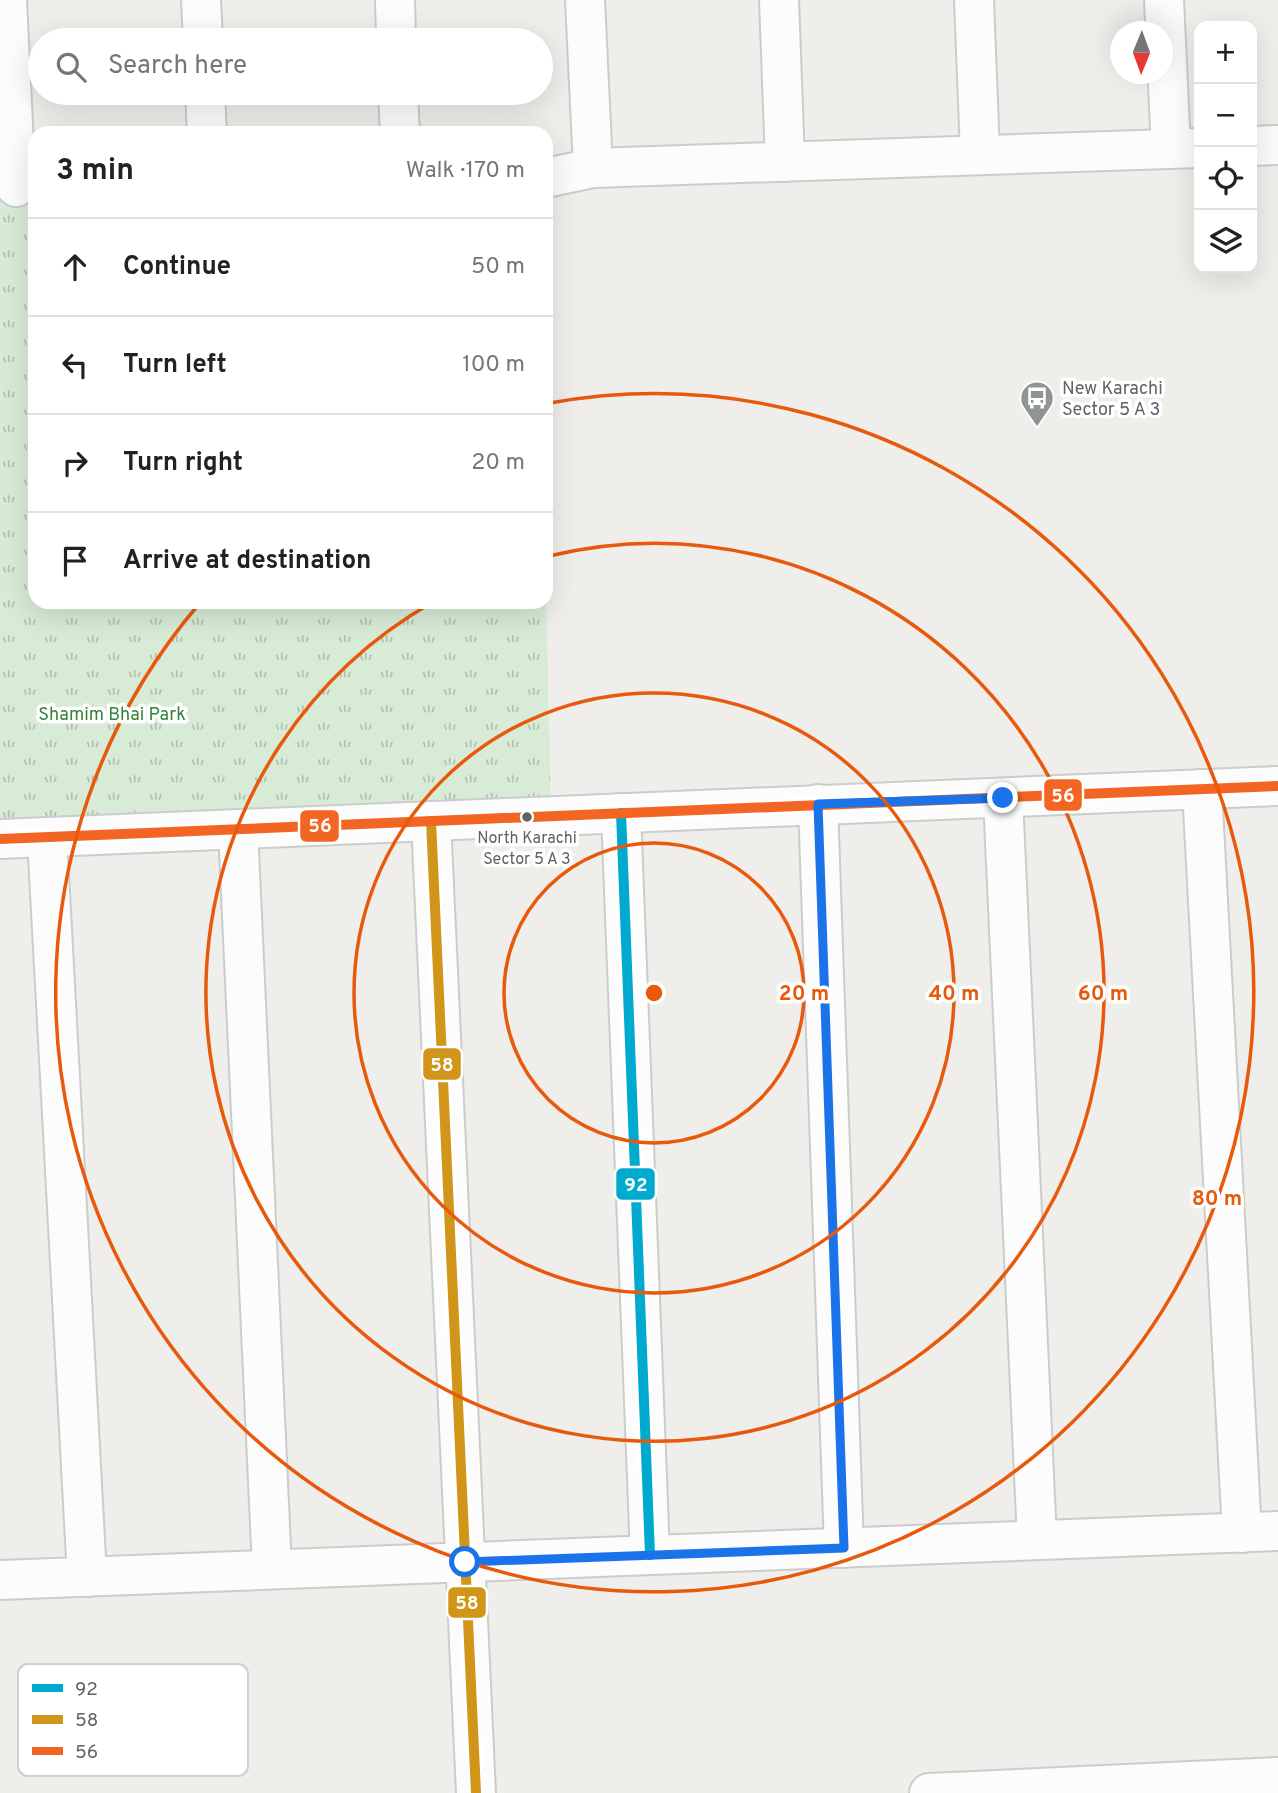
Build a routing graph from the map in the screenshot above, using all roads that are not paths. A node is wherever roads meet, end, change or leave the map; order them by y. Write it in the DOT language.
graph roads {
  1 [pos="8,0"];
  2 [pos="201,0"];
  3 [pos="394,0"];
  4 [pos="584,0"];
  5 [pos="779,0"];
  6 [pos="974,0"];
  7 [pos="1164,0"];
  8 [pos="202,28"];
  9 [pos="395,28"];
  10 [pos="206,105"];
  11 [pos="399,105"];
  12 [pos="207,126"];
  13 [pos="400,126"];
  14 [pos="1278,145"];
  15 [pos="1257,146"];
  16 [pos="1185,148"];
  17 [pos="980,154"];
  18 [pos="785,162"];
  19 [pos="593,168"];
  20 [pos="553,177"];
  21 [pos="17,187"];
  22 [pos="1278,786"];
  23 [pos="1202,789"];
  24 [pos="1003,798"];
  25 [pos="818,804"];
  26 [pos="621,813"];
  27 [pos="431,821"];
  28 [pos="238,829"];
  29 [pos="47,837"];
  30 [pos="0,839"];
  31 [pos="1260,1532"];
  32 [pos="1037,1540"];
  33 [pos="844,1548"];
  34 [pos="650,1555"];
  35 [pos="465,1562"];
  36 [pos="272,1569"];
  37 [pos="88,1577"];
  38 [pos="0,1580"];
  39 [pos="1278,1777"];
  40 [pos="1195,1787"];
  41 [pos="476,1793"];
  42 [pos="929,1793"];
  1 -- 21 [label="street"];
  2 -- 8 [label="street"];
  3 -- 9 [label="street"];
  4 -- 19 [label="street"];
  5 -- 18 [label="street"];
  6 -- 17 [label="street"];
  7 -- 16 [label="street"];
  10 -- 12 [label="street"];
  11 -- 13 [label="street"];
  14 -- 15 [label="street"];
  16 -- 17 [label="street"];
  17 -- 18 [label="street"];
  18 -- 19 [label="street"];
  19 -- 20 [label="street"];
  22 -- 23 [label="street"];
  23 -- 24 [label="street"];
  23 -- 31 [label="street"];
  24 -- 25 [label="street"];
  24 -- 32 [label="street"];
  25 -- 26 [label="street"];
  25 -- 33 [label="street"];
  26 -- 27 [label="street"];
  26 -- 34 [label="street"];
  27 -- 28 [label="street"];
  27 -- 35 [label="street"];
  28 -- 29 [label="street"];
  28 -- 36 [label="street"];
  29 -- 30 [label="street"];
  29 -- 37 [label="street"];
  31 -- 32 [label="street"];
  32 -- 33 [label="street"];
  33 -- 34 [label="street"];
  34 -- 35 [label="street"];
  35 -- 36 [label="street"];
  35 -- 41 [label="street"];
  36 -- 37 [label="street"];
  37 -- 38 [label="street"];
  39 -- 40 [label="street"];
  40 -- 42 [label="street"];
}
